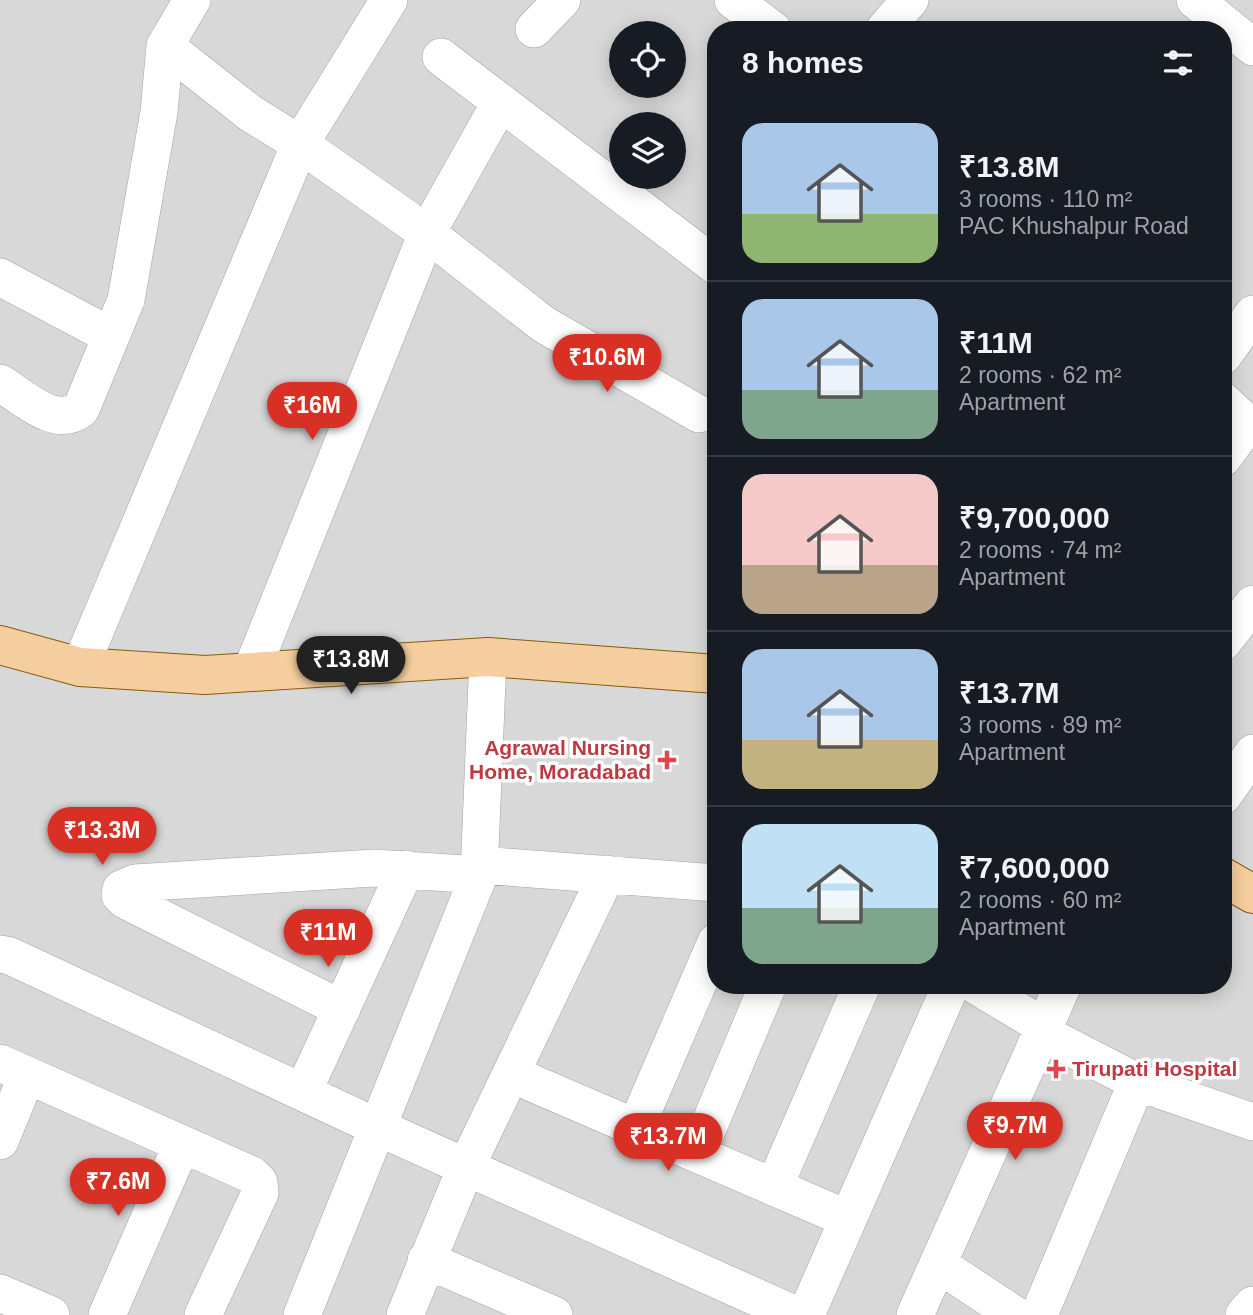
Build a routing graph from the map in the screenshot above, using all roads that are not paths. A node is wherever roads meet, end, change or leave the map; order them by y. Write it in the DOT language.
graph roads {
  1 [pos="192,0"];
  2 [pos="389,0"];
  3 [pos="562,0"];
  4 [pos="733,0"];
  5 [pos="910,0"];
  6 [pos="1195,0"];
  7 [pos="761,21"];
  8 [pos="892,21"];
  9 [pos="1223,21"];
  10 [pos="1232,28"];
  11 [pos="534,29"];
  12 [pos="1252,43"];
  13 [pos="165,46"];
  14 [pos="441,57"];
  15 [pos="500,103"];
  16 [pos="300,144"];
  17 [pos="427,233"];
  18 [pos="707,259"];
  19 [pos="0,277"];
  20 [pos="1253,314"];
  21 [pos="111,336"];
  22 [pos="1232,343"];
  23 [pos="0,383"];
  24 [pos="699,414"];
  25 [pos="1241,418"];
  26 [pos="1232,438"];
  27 [pos="1253,604"];
  28 [pos="1232,631"];
  29 [pos="0,645"];
  30 [pos="488,657"];
  31 [pos="80,667"];
  32 [pos="251,672"];
  33 [pos="707,673"];
  34 [pos="1253,753"];
  35 [pos="1232,783"];
  36 [pos="406,869"];
  37 [pos="480,870"];
  38 [pos="607,874"];
  39 [pos="707,882"];
  40 [pos="1232,882"];
  41 [pos="1253,894"];
  42 [pos="0,954"];
  43 [pos="707,964"];
  44 [pos="764,994"];
  45 [pos="858,994"];
  46 [pos="947,994"];
  47 [pos="989,994"];
  48 [pos="1059,994"];
  49 [pos="342,1009"];
  50 [pos="1043,1030"];
  51 [pos="14,1069"];
  52 [pos="511,1074"];
  53 [pos="1137,1082"];
  54 [pos="303,1093"];
  55 [pos="1253,1122"];
  56 [pos="377,1127"];
  57 [pos="636,1127"];
  58 [pos="0,1141"];
  59 [pos="182,1144"];
  60 [pos="697,1154"];
  61 [pos="466,1167"];
  62 [pos="774,1187"];
  63 [pos="848,1219"];
  64 [pos="425,1260"];
  65 [pos="938,1264"];
  66 [pos="0,1293"];
  67 [pos="483,1301"];
  68 [pos="1253,1305"];
  69 [pos="51,1315"];
  70 [pos="107,1315"];
  71 [pos="203,1315"];
  72 [pos="302,1315"];
  73 [pos="405,1315"];
  74 [pos="554,1315"];
  75 [pos="796,1315"];
  76 [pos="806,1315"];
  77 [pos="915,1315"];
  78 [pos="1014,1315"];
  79 [pos="1039,1315"];
  80 [pos="1244,1315"];
  1 -- 13 [label="street"];
  2 -- 16 [label="street"];
  3 -- 11 [label="street"];
  4 -- 7 [label="street"];
  5 -- 8 [label="street"];
  6 -- 9 [label="street"];
  10 -- 12 [label="street"];
  13 -- 16 [label="street"];
  13 -- 21 [label="street"];
  14 -- 15 [label="street"];
  15 -- 17 [label="street"];
  15 -- 18 [label="street"];
  16 -- 17 [label="street"];
  16 -- 31 [label="street"];
  17 -- 24 [label="street"];
  17 -- 32 [label="street"];
  19 -- 21 [label="street"];
  20 -- 22 [label="street"];
  21 -- 23 [label="street"];
  25 -- 26 [label="street"];
  27 -- 28 [label="street"];
  29 -- 31 [label="main road"];
  30 -- 32 [label="main road"];
  30 -- 33 [label="main road"];
  30 -- 37 [label="street"];
  31 -- 32 [label="main road"];
  34 -- 35 [label="street"];
  36 -- 37 [label="street"];
  36 -- 49 [label="street"];
  36 -- 49 [label="street"];
  37 -- 38 [label="street"];
  37 -- 56 [label="street"];
  38 -- 39 [label="street"];
  38 -- 52 [label="street"];
  40 -- 41 [label="main road"];
  42 -- 54 [label="street"];
  43 -- 57 [label="street"];
  44 -- 60 [label="street"];
  45 -- 62 [label="street"];
  46 -- 63 [label="street"];
  47 -- 50 [label="street"];
  48 -- 50 [label="street"];
  49 -- 54 [label="street"];
  50 -- 53 [label="street"];
  50 -- 65 [label="street"];
  51 -- 58 [label="street"];
  51 -- 59 [label="street"];
  52 -- 57 [label="street"];
  52 -- 61 [label="street"];
  53 -- 55 [label="street"];
  53 -- 79 [label="street"];
  54 -- 56 [label="street"];
  56 -- 61 [label="street"];
  56 -- 72 [label="street"];
  57 -- 60 [label="street"];
  59 -- 70 [label="street"];
  59 -- 71 [label="street"];
  60 -- 62 [label="street"];
  61 -- 64 [label="street"];
  61 -- 75 [label="street"];
  62 -- 63 [label="street"];
  63 -- 76 [label="street"];
  64 -- 67 [label="street"];
  64 -- 73 [label="street"];
  65 -- 77 [label="street"];
  65 -- 78 [label="street"];
  66 -- 69 [label="street"];
  67 -- 74 [label="street"];
  68 -- 80 [label="street"];
}
